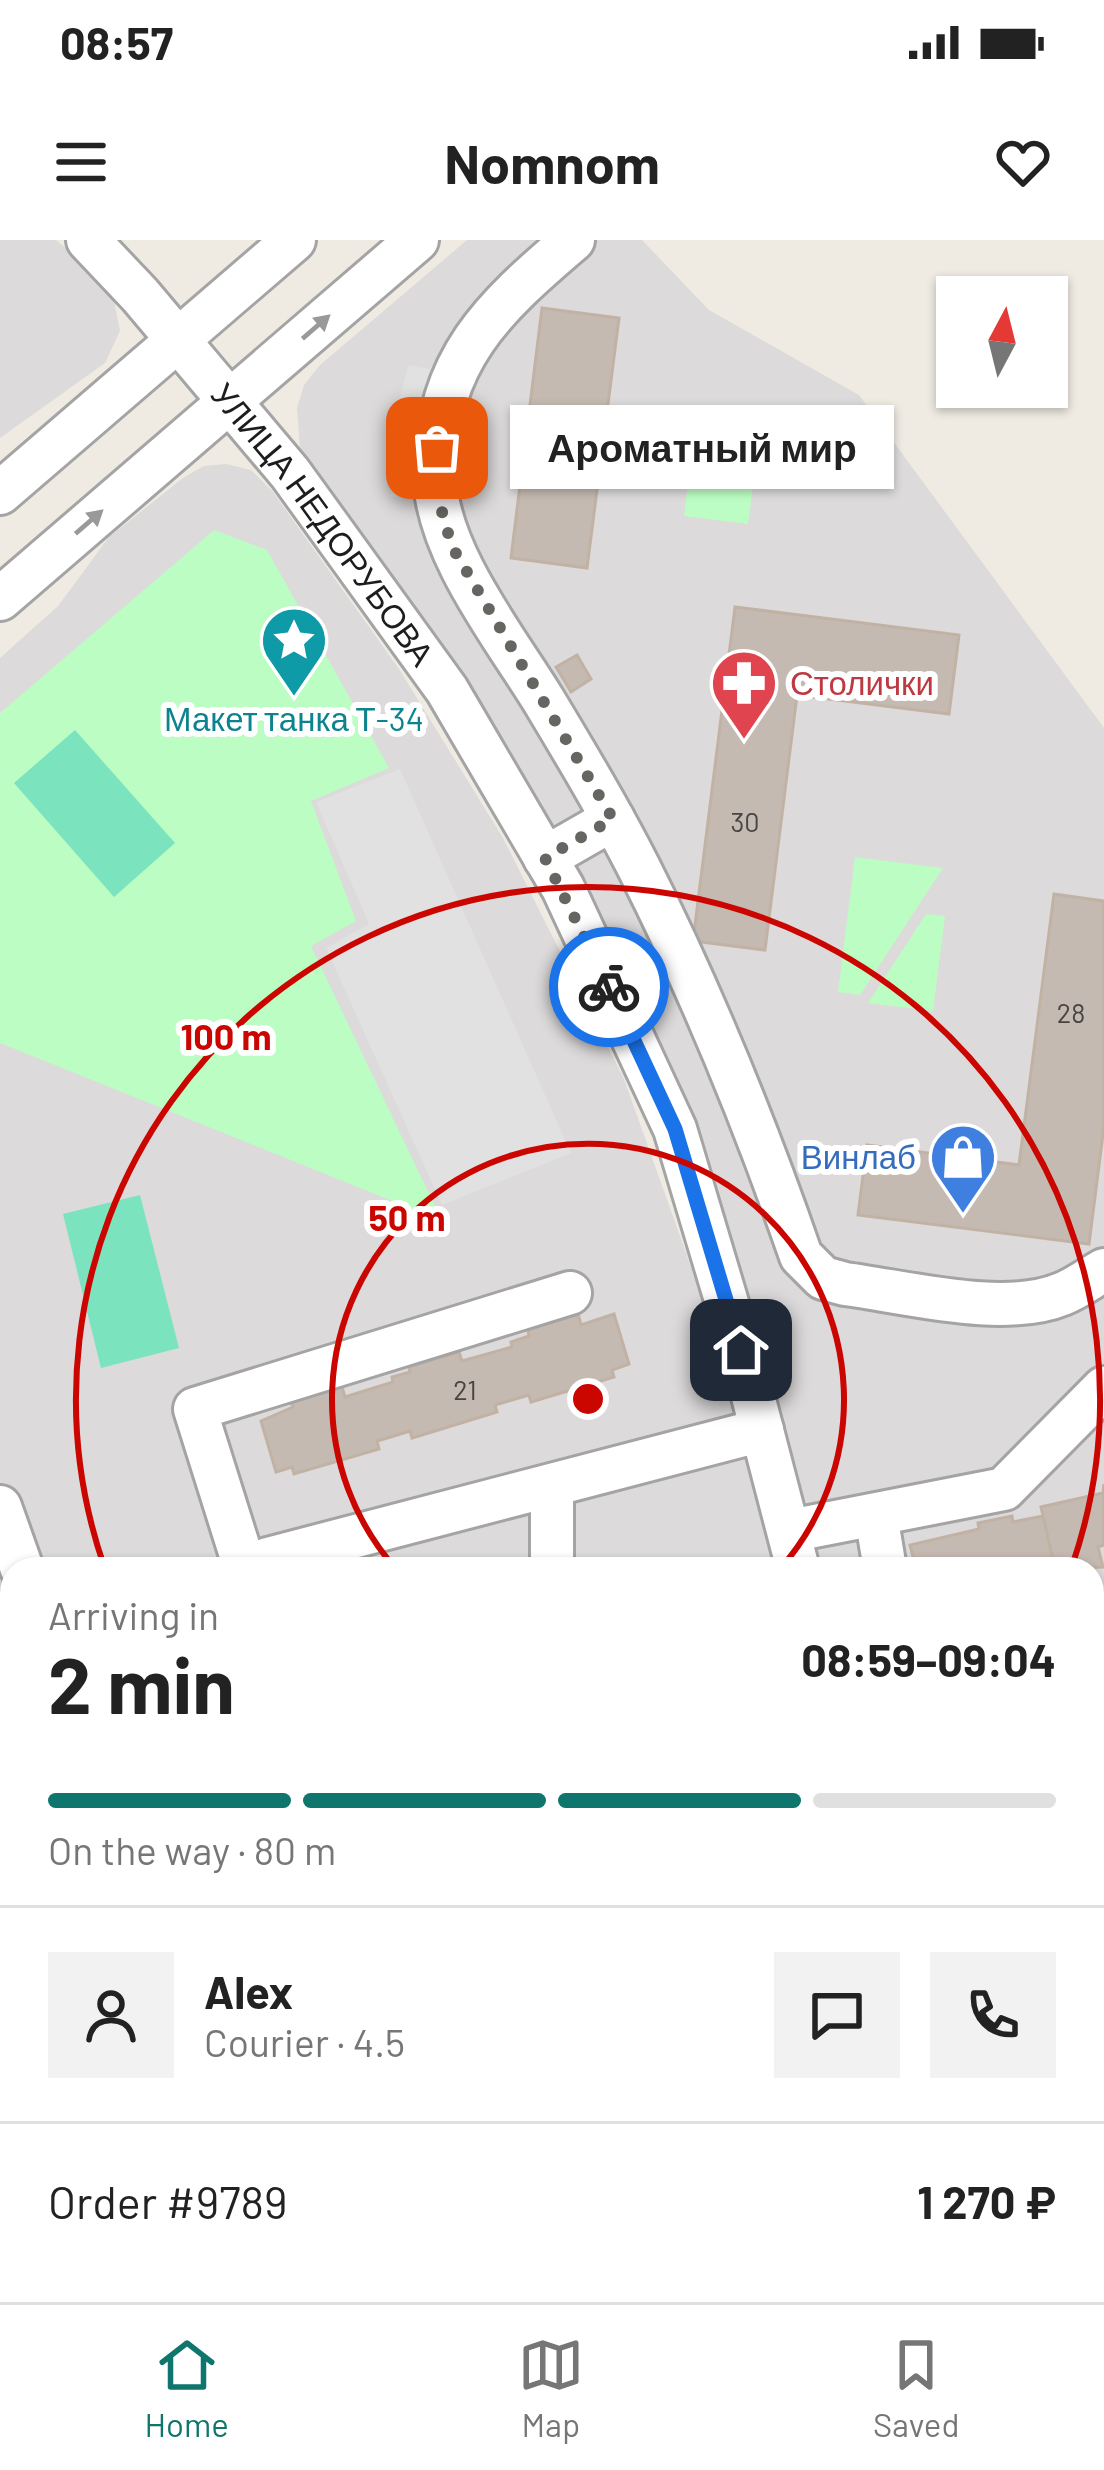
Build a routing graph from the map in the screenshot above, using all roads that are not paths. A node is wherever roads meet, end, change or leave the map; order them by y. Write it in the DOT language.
graph roads {
  1 [pos="88,240"];
  2 [pos="294,240"];
  3 [pos="417,240"];
  4 [pos="573,240"];
  5 [pos="177,340"];
  6 [pos="227,403"];
  7 [pos="0,494"];
  8 [pos="0,599"];
  9 [pos="613,819"];
  10 [pos="545,858"];
  11 [pos="1104,1270"];
  12 [pos="570,1293"];
  13 [pos="1104,1388"];
  14 [pos="762,1430"];
  15 [pos="552,1488"];
  16 [pos="0,1507"];
  17 [pos="876,1515"];
  18 [pos="794,1550"];
  19 [pos="18,1557"];
  20 [pos="240,1557"];
  21 [pos="272,1557"];
  22 [pos="552,1557"];
  23 [pos="883,1557"];
  1 -- 5 [label="street, УЛИЦА НЕДОРУБОВА"];
  2 -- 5 [label="street"];
  6 -- 3 [label="street, one-way"];
  4 -- 9 [label="street"];
  5 -- 6 [label="street, УЛИЦА НЕДОРУБОВА"];
  5 -- 7 [label="street"];
  8 -- 6 [label="street, one-way"];
  6 -- 10 [label="street, УЛИЦА НЕДОРУБОВА"];
  9 -- 10 [label="street"];
  9 -- 11 [label="street"];
  10 -- 14 [label="street, УЛИЦА НЕДОРУБОВА"];
  12 -- 20 [label="street"];
  13 -- 17 [label="street"];
  14 -- 15 [label="street"];
  14 -- 18 [label="street, УЛИЦА НЕДОРУБОВА"];
  15 -- 21 [label="street"];
  15 -- 22 [label="street"];
  16 -- 19 [label="street"];
  17 -- 18 [label="street"];
  17 -- 23 [label="street"];
}
